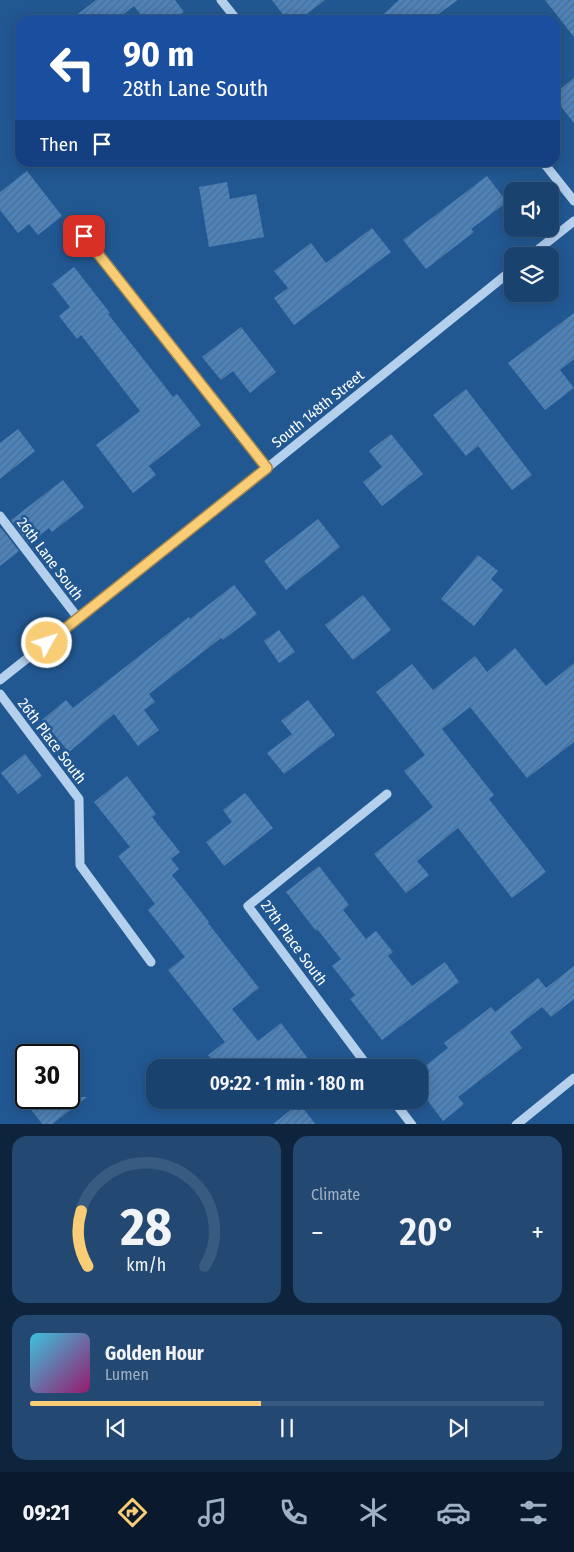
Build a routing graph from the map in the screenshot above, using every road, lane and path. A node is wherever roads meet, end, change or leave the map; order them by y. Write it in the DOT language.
graph roads {
  1 [pos="221,0"];
  2 [pos="233,15"];
  3 [pos="547,167"];
  4 [pos="574,202"];
  5 [pos="574,221"];
  6 [pos="84,236"];
  7 [pos="541,247"];
  8 [pos="504,276"];
  9 [pos="267,468"];
  10 [pos="0,516"];
  11 [pos="78,618"];
  12 [pos="0,680"];
  13 [pos="0,694"];
  14 [pos="387,794"];
  15 [pos="151,962"];
  16 [pos="362,1059"];
  17 [pos="574,1078"];
  18 [pos="400,1109"];
  19 [pos="412,1124"];
  20 [pos="516,1124"];
  1 -- 2 [label="street"];
  3 -- 4 [label="street"];
  5 -- 7 [label="street"];
  6 -- 9 [label="street"];
  8 -- 9 [label="street, South 148th Street"];
  9 -- 11 [label="street, South 148th Street"];
  10 -- 11 [label="street, 26th Lane South"];
  11 -- 12 [label="street, South 148th Street"];
  13 -- 15 [label="street, 26th Place South"];
  14 -- 16 [label="street, 27th Place South"];
  17 -- 20 [label="street"];
  18 -- 19 [label="street"];
}
